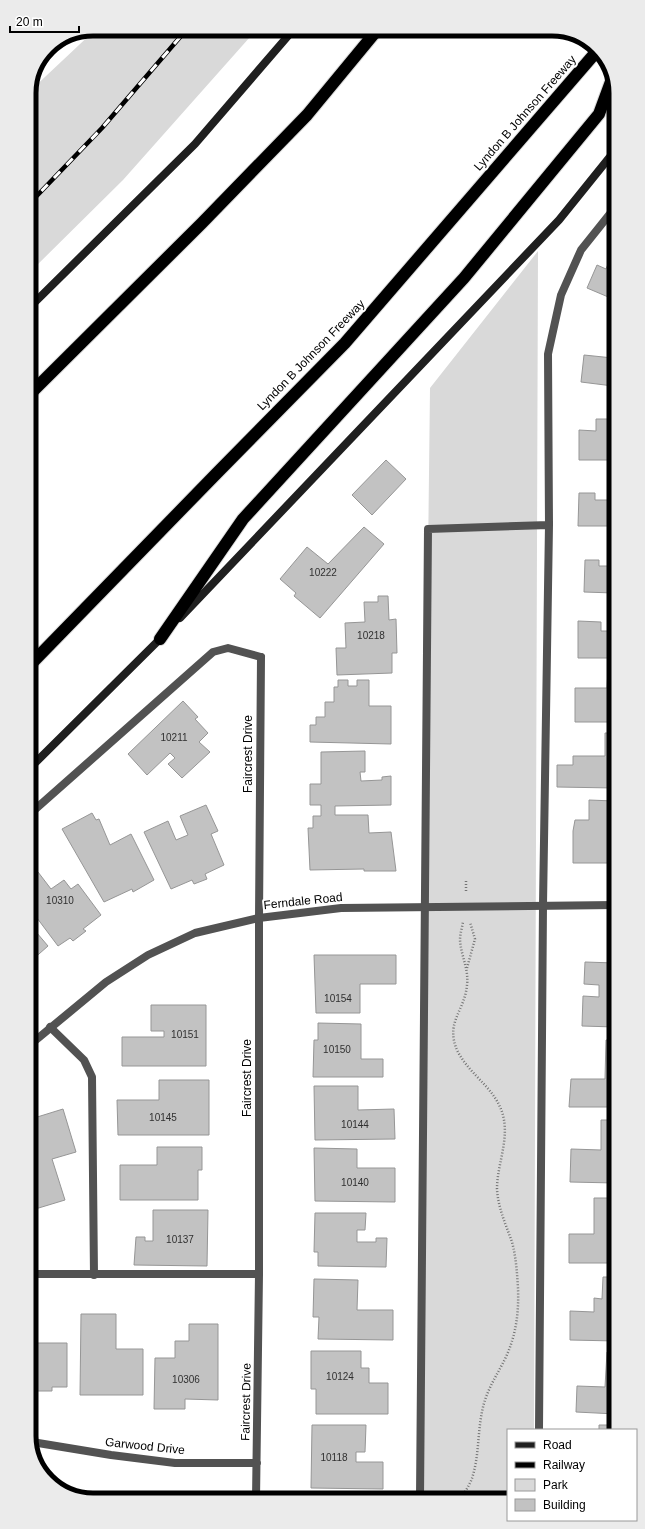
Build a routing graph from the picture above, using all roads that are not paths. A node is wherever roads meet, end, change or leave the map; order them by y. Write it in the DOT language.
graph roads {
  1 [pos="288,36"];
  2 [pos="372,36"];
  3 [pos="594,55"];
  4 [pos="609,88"];
  5 [pos="609,158"];
  6 [pos="609,215"];
  7 [pos="36,301"];
  8 [pos="36,388"];
  9 [pos="549,525"];
  10 [pos="160,639"];
  11 [pos="36,660"];
  12 [pos="36,762"];
  13 [pos="36,809"];
  14 [pos="544,905"];
  15 [pos="609,905"];
  16 [pos="426,907"];
  17 [pos="259,918"];
  18 [pos="50,1027"];
  19 [pos="36,1040"];
  20 [pos="36,1274"];
  21 [pos="259,1274"];
  22 [pos="94,1275"];
  23 [pos="539,1429"];
  24 [pos="37,1443"];
  25 [pos="257,1463"];
  26 [pos="256,1493"];
  27 [pos="420,1493"];
  1 -- 7 [label="main road"];
  2 -- 8 [label="highway"];
  3 -- 11 [label="highway, Lyndon B Johnson Freeway"];
  4 -- 10 [label="highway"];
  5 -- 10 [label="main road"];
  6 -- 9 [label="street"];
  9 -- 14 [label="street"];
  9 -- 16 [label="street"];
  10 -- 12 [label="main road"];
  13 -- 17 [label="street, Faircrest Drive"];
  14 -- 15 [label="street, Ferndale Road"];
  14 -- 16 [label="street, Ferndale Road"];
  14 -- 23 [label="street"];
  16 -- 17 [label="street, Ferndale Road"];
  16 -- 27 [label="street"];
  17 -- 18 [label="street, Ferndale Road"];
  17 -- 21 [label="street, Faircrest Drive"];
  18 -- 19 [label="street, Ferndale Road"];
  18 -- 22 [label="street"];
  20 -- 22 [label="street"];
  21 -- 22 [label="street"];
  21 -- 25 [label="street, Faircrest Drive"];
  24 -- 25 [label="street, Garwood Drive"];
  25 -- 26 [label="street, Faircrest Drive"];
}
